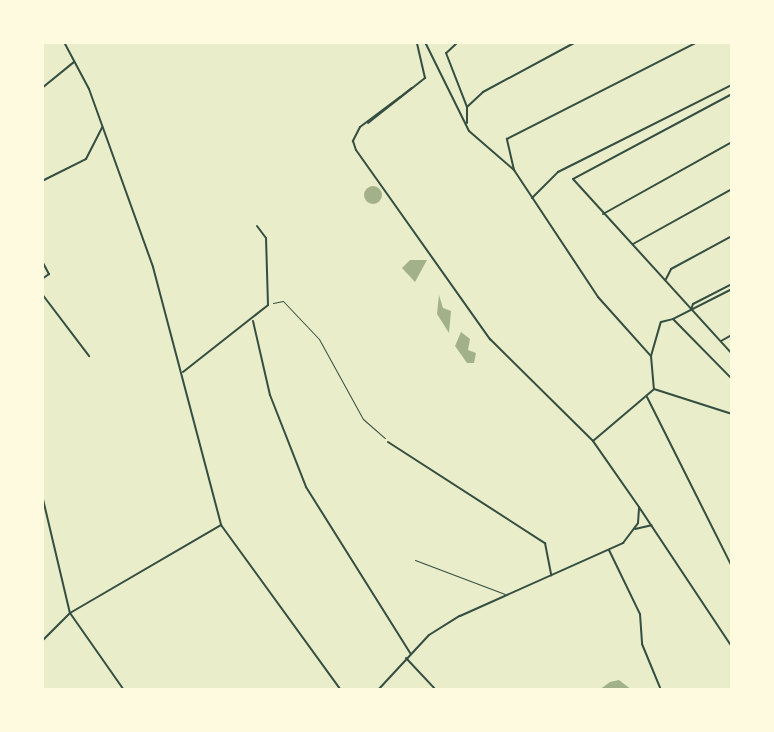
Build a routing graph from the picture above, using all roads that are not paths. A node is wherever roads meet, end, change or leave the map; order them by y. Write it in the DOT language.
graph roads {
  1 [pos="64,42"];
  2 [pos="417,42"];
  3 [pos="425,42"];
  4 [pos="458,42"];
  5 [pos="576,42"];
  6 [pos="697,42"];
  7 [pos="74,62"];
  8 [pos="732,86"];
  9 [pos="42,88"];
  10 [pos="732,94"];
  11 [pos="467,108"];
  12 [pos="467,126"];
  13 [pos="102,127"];
  14 [pos="357,132"];
  15 [pos="732,142"];
  16 [pos="514,170"];
  17 [pos="42,181"];
  18 [pos="732,189"];
  19 [pos="532,198"];
  20 [pos="603,216"];
  21 [pos="257,226"];
  22 [pos="732,237"];
  23 [pos="634,247"];
  24 [pos="42,261"];
  25 [pos="42,279"];
  26 [pos="666,279"];
  27 [pos="732,284"];
  28 [pos="732,289"];
  29 [pos="42,294"];
  30 [pos="691,310"];
  31 [pos="673,319"];
  32 [pos="253,321"];
  33 [pos="732,336"];
  34 [pos="721,342"];
  35 [pos="732,354"];
  36 [pos="89,356"];
  37 [pos="651,356"];
  38 [pos="183,372"];
  39 [pos="732,379"];
  40 [pos="654,388"];
  41 [pos="648,397"];
  42 [pos="732,416"];
  43 [pos="593,441"];
  44 [pos="388,442"];
  45 [pos="42,495"];
  46 [pos="639,507"];
  47 [pos="222,525"];
  48 [pos="652,525"];
  49 [pos="635,530"];
  50 [pos="609,550"];
  51 [pos="415,560"];
  52 [pos="732,567"];
  53 [pos="551,574"];
  54 [pos="506,595"];
  55 [pos="70,614"];
  56 [pos="42,640"];
  57 [pos="732,647"];
  58 [pos="410,653"];
  59 [pos="406,658"];
  60 [pos="124,690"];
  61 [pos="341,690"];
  62 [pos="378,690"];
  63 [pos="436,690"];
  64 [pos="661,690"];
  1 -- 7 [label="street"];
  2 -- 14 [label="street"];
  3 -- 12 [label="street"];
  4 -- 11 [label="street"];
  5 -- 11 [label="street"];
  6 -- 16 [label="street"];
  7 -- 9 [label="street"];
  7 -- 13 [label="street"];
  8 -- 19 [label="street"];
  10 -- 20 [label="street"];
  11 -- 12 [label="street"];
  12 -- 16 [label="street"];
  13 -- 17 [label="street"];
  13 -- 38 [label="street"];
  14 -- 14 [label="street"];
  14 -- 14 [label="street"];
  14 -- 43 [label="street"];
  15 -- 20 [label="street"];
  16 -- 19 [label="street"];
  18 -- 23 [label="street"];
  19 -- 37 [label="street"];
  20 -- 23 [label="street"];
  21 -- 32 [label="street"];
  22 -- 26 [label="street"];
  23 -- 26 [label="street"];
  24 -- 25 [label="street"];
  26 -- 30 [label="street"];
  27 -- 30 [label="street"];
  28 -- 30 [label="street"];
  29 -- 36 [label="street"];
  30 -- 31 [label="street"];
  30 -- 34 [label="street"];
  31 -- 37 [label="street"];
  31 -- 39 [label="street"];
  32 -- 38 [label="street"];
  32 -- 58 [label="street"];
  33 -- 34 [label="street"];
  34 -- 35 [label="street"];
  37 -- 40 [label="street"];
  38 -- 47 [label="street"];
  40 -- 41 [label="street"];
  40 -- 42 [label="street"];
  41 -- 43 [label="street"];
  41 -- 52 [label="street"];
  43 -- 46 [label="street"];
  44 -- 53 [label="street"];
  45 -- 55 [label="street"];
  46 -- 48 [label="street"];
  46 -- 49 [label="street"];
  47 -- 55 [label="street"];
  47 -- 61 [label="street"];
  48 -- 49 [label="street"];
  48 -- 57 [label="street"];
  49 -- 50 [label="street"];
  50 -- 53 [label="street"];
  50 -- 64 [label="street"];
  51 -- 54 [label="lane"];
  53 -- 54 [label="street"];
  54 -- 58 [label="street"];
  55 -- 56 [label="street"];
  55 -- 60 [label="street"];
  58 -- 59 [label="street"];
  59 -- 62 [label="street"];
  59 -- 63 [label="street"];
}
